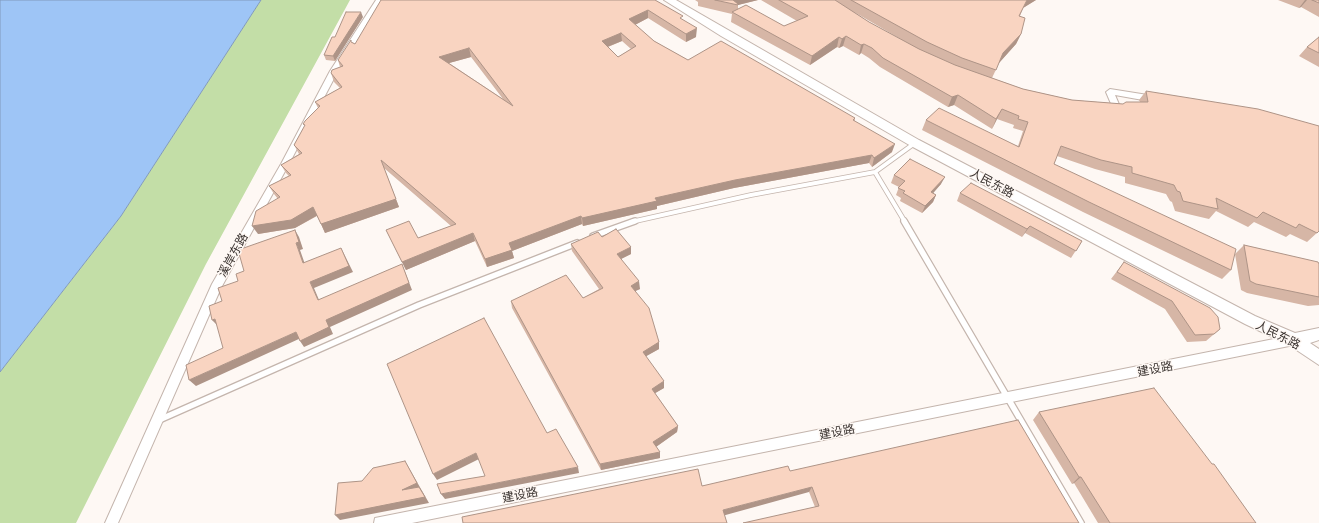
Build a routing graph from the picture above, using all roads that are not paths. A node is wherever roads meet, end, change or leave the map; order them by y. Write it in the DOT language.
graph roads {
  1 [pos="380,0"];
  2 [pos="669,0"];
  3 [pos="1165,100"];
  4 [pos="1103,108"];
  5 [pos="915,143"];
  6 [pos="874,172"];
  7 [pos="587,239"];
  8 [pos="580,241"];
  9 [pos="1319,334"];
  10 [pos="1294,340"];
  11 [pos="1319,358"];
  12 [pos="1008,399"];
  13 [pos="156,422"];
  14 [pos="111,523"];
  15 [pos="380,523"];
  16 [pos="1081,523"];
  1 -- 13 [label="street, 溪岸东路"];
  2 -- 5 [label="main road, 人民东路"];
  3 -- 4 [label="street"];
  5 -- 6 [label="lane"];
  5 -- 10 [label="main road, 人民东路"];
  6 -- 7 [label="lane"];
  6 -- 12 [label="lane"];
  8 -- 13 [label="lane"];
  9 -- 10 [label="main road"];
  10 -- 11 [label="main road, 人民东路"];
  10 -- 12 [label="street, 建设路"];
  12 -- 15 [label="street, 建设路"];
  12 -- 16 [label="lane"];
  13 -- 14 [label="street, 溪岸东路"];
}
